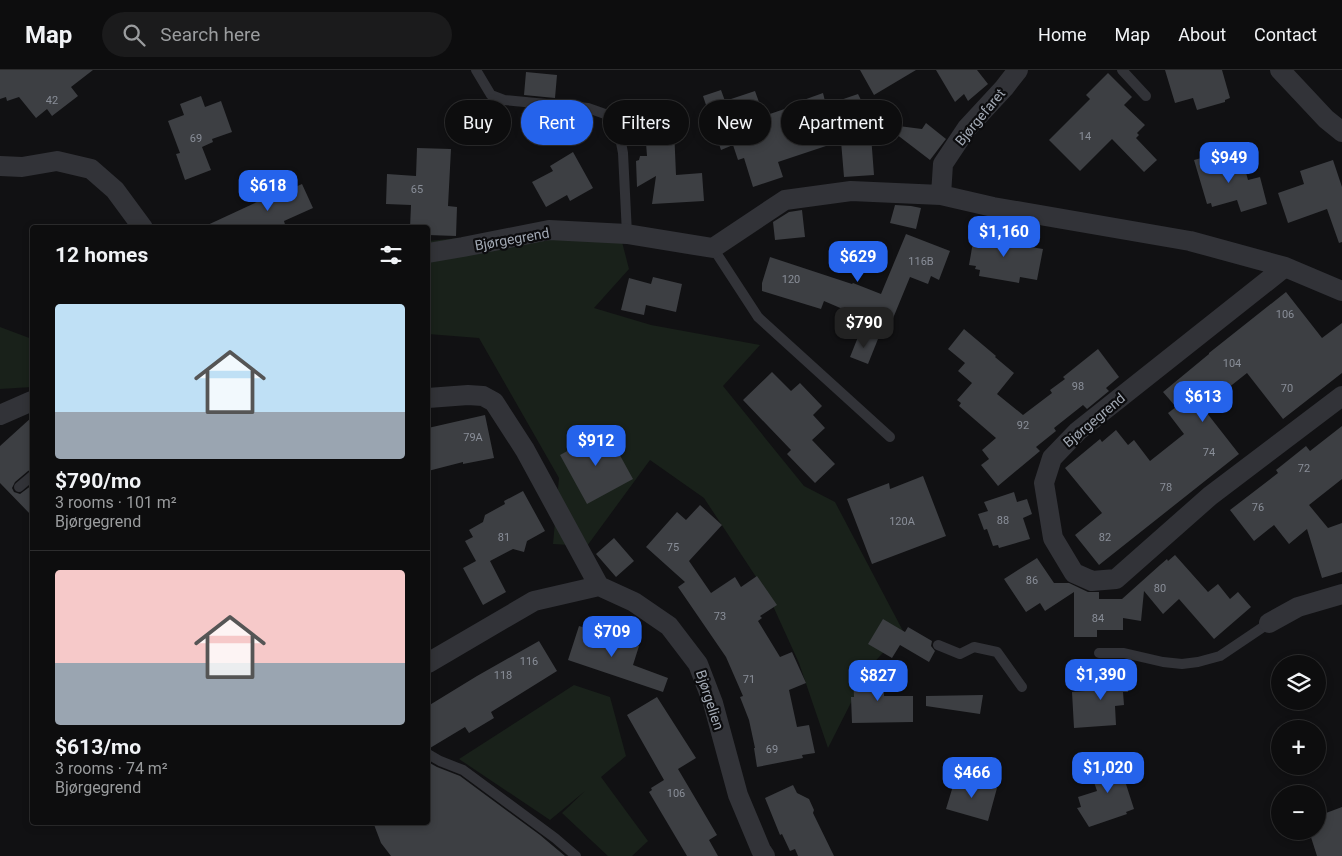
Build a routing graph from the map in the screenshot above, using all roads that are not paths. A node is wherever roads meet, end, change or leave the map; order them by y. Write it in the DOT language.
graph roads {
  1 [pos="476,70"];
  2 [pos="1018,70"];
  3 [pos="1122,70"];
  4 [pos="1280,70"];
  5 [pos="1146,96"];
  6 [pos="1342,132"];
  7 [pos="0,166"];
  8 [pos="940,194"];
  9 [pos="141,225"];
  10 [pos="627,234"];
  11 [pos="713,248"];
  12 [pos="430,253"];
  13 [pos="1285,267"];
  14 [pos="1342,291"];
  15 [pos="1342,396"];
  16 [pos="430,398"];
  17 [pos="30,403"];
  18 [pos="0,415"];
  19 [pos="890,437"];
  20 [pos="30,478"];
  21 [pos="19,487"];
  22 [pos="599,586"];
  23 [pos="1342,594"];
  24 [pos="1270,623"];
  25 [pos="938,645"];
  26 [pos="1099,653"];
  27 [pos="430,662"];
  28 [pos="1022,687"];
  29 [pos="430,755"];
  30 [pos="576,856"];
  31 [pos="765,856"];
  1 -- 10 [label="lane"];
  2 -- 8 [label="street, Bjørgefaret"];
  3 -- 5 [label="lane"];
  4 -- 6 [label="street"];
  7 -- 9 [label="street"];
  8 -- 11 [label="street"];
  8 -- 13 [label="street"];
  10 -- 11 [label="street, Bjørgegrend"];
  10 -- 12 [label="street, Bjørgegrend"];
  11 -- 19 [label="lane"];
  13 -- 14 [label="street"];
  13 -- 15 [label="street, Bjørgegrend"];
  16 -- 22 [label="street"];
  17 -- 18 [label="street"];
  20 -- 21 [label="lane"];
  22 -- 27 [label="street"];
  22 -- 31 [label="street, Bjørgelien"];
  23 -- 24 [label="street"];
  24 -- 26 [label="lane"];
  25 -- 28 [label="lane"];
  29 -- 30 [label="lane"];
}
